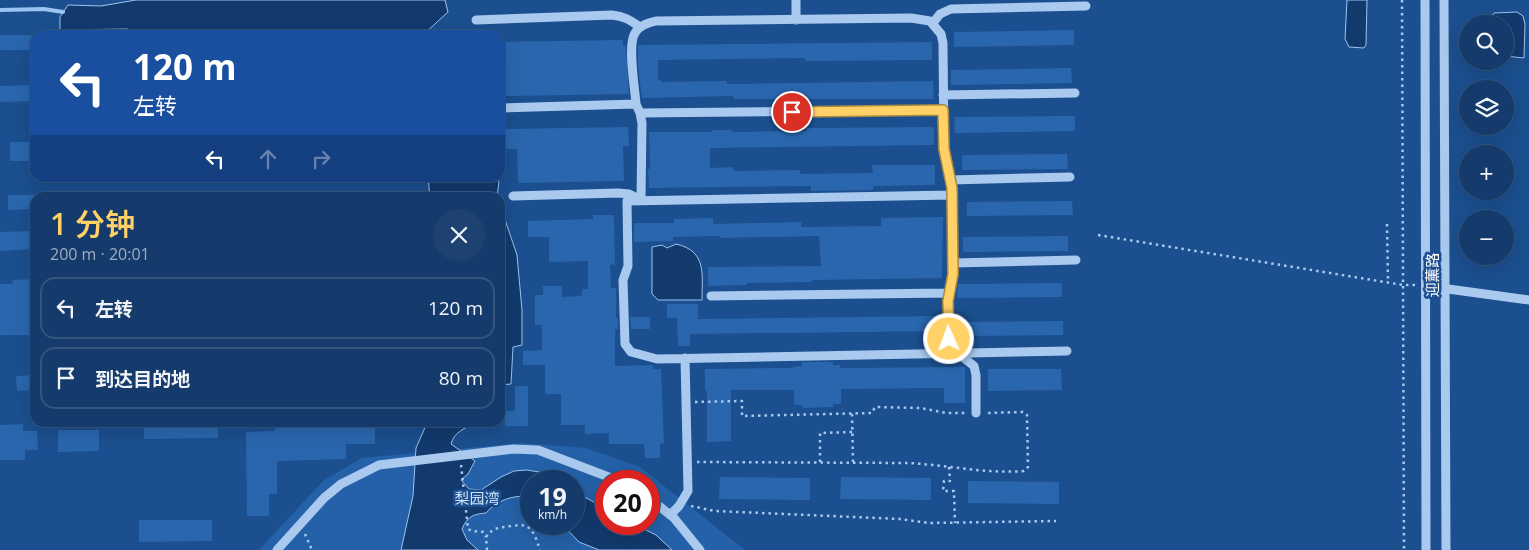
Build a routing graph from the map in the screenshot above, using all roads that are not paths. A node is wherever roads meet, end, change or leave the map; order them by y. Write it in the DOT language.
graph roads {
  1 [pos="796,0"];
  2 [pos="1425,0"];
  3 [pos="1444,0"];
  4 [pos="1086,6"];
  5 [pos="476,20"];
  6 [pos="796,20"];
  7 [pos="933,24"];
  8 [pos="640,27"];
  9 [pos="1075,93"];
  10 [pos="943,95"];
  11 [pos="505,108"];
  12 [pos="638,109"];
  13 [pos="943,110"];
  14 [pos="1070,177"];
  15 [pos="950,180"];
  16 [pos="952,194"];
  17 [pos="513,196"];
  18 [pos="641,200"];
  19 [pos="1076,260"];
  20 [pos="953,263"];
  21 [pos="1426,286"];
  22 [pos="1446,287"];
  23 [pos="950,292"];
  24 [pos="711,296"];
  25 [pos="1529,300"];
  26 [pos="1067,351"];
  27 [pos="956,354"];
  28 [pos="685,358"];
  29 [pos="976,413"];
  30 [pos="595,472"];
  31 [pos="660,507"];
  32 [pos="670,515"];
  33 [pos="277,550"];
  34 [pos="700,550"];
  35 [pos="1426,550"];
  36 [pos="1446,550"];
  1 -- 6 [label="street"];
  2 -- 21 [label="street, 迎薰路"];
  3 -- 22 [label="street, 迎薰路"];
  4 -- 7 [label="street"];
  5 -- 8 [label="street"];
  6 -- 7 [label="street"];
  6 -- 8 [label="street"];
  7 -- 10 [label="street"];
  8 -- 12 [label="street"];
  9 -- 10 [label="street"];
  10 -- 13 [label="street"];
  11 -- 12 [label="street"];
  12 -- 13 [label="street"];
  12 -- 18 [label="street"];
  13 -- 15 [label="street"];
  14 -- 15 [label="street"];
  15 -- 16 [label="street"];
  16 -- 18 [label="street"];
  16 -- 20 [label="street"];
  17 -- 18 [label="street"];
  18 -- 28 [label="street"];
  19 -- 20 [label="street"];
  20 -- 23 [label="street"];
  21 -- 22 [label="street"];
  21 -- 35 [label="street, 迎薰路"];
  22 -- 25 [label="street"];
  22 -- 36 [label="street, 迎薰路"];
  23 -- 24 [label="street"];
  23 -- 27 [label="street"];
  26 -- 27 [label="street"];
  27 -- 28 [label="street"];
  27 -- 29 [label="street"];
  28 -- 32 [label="street"];
  30 -- 33 [label="street"];
  31 -- 32 [label="street"];
  32 -- 34 [label="street"];
}
